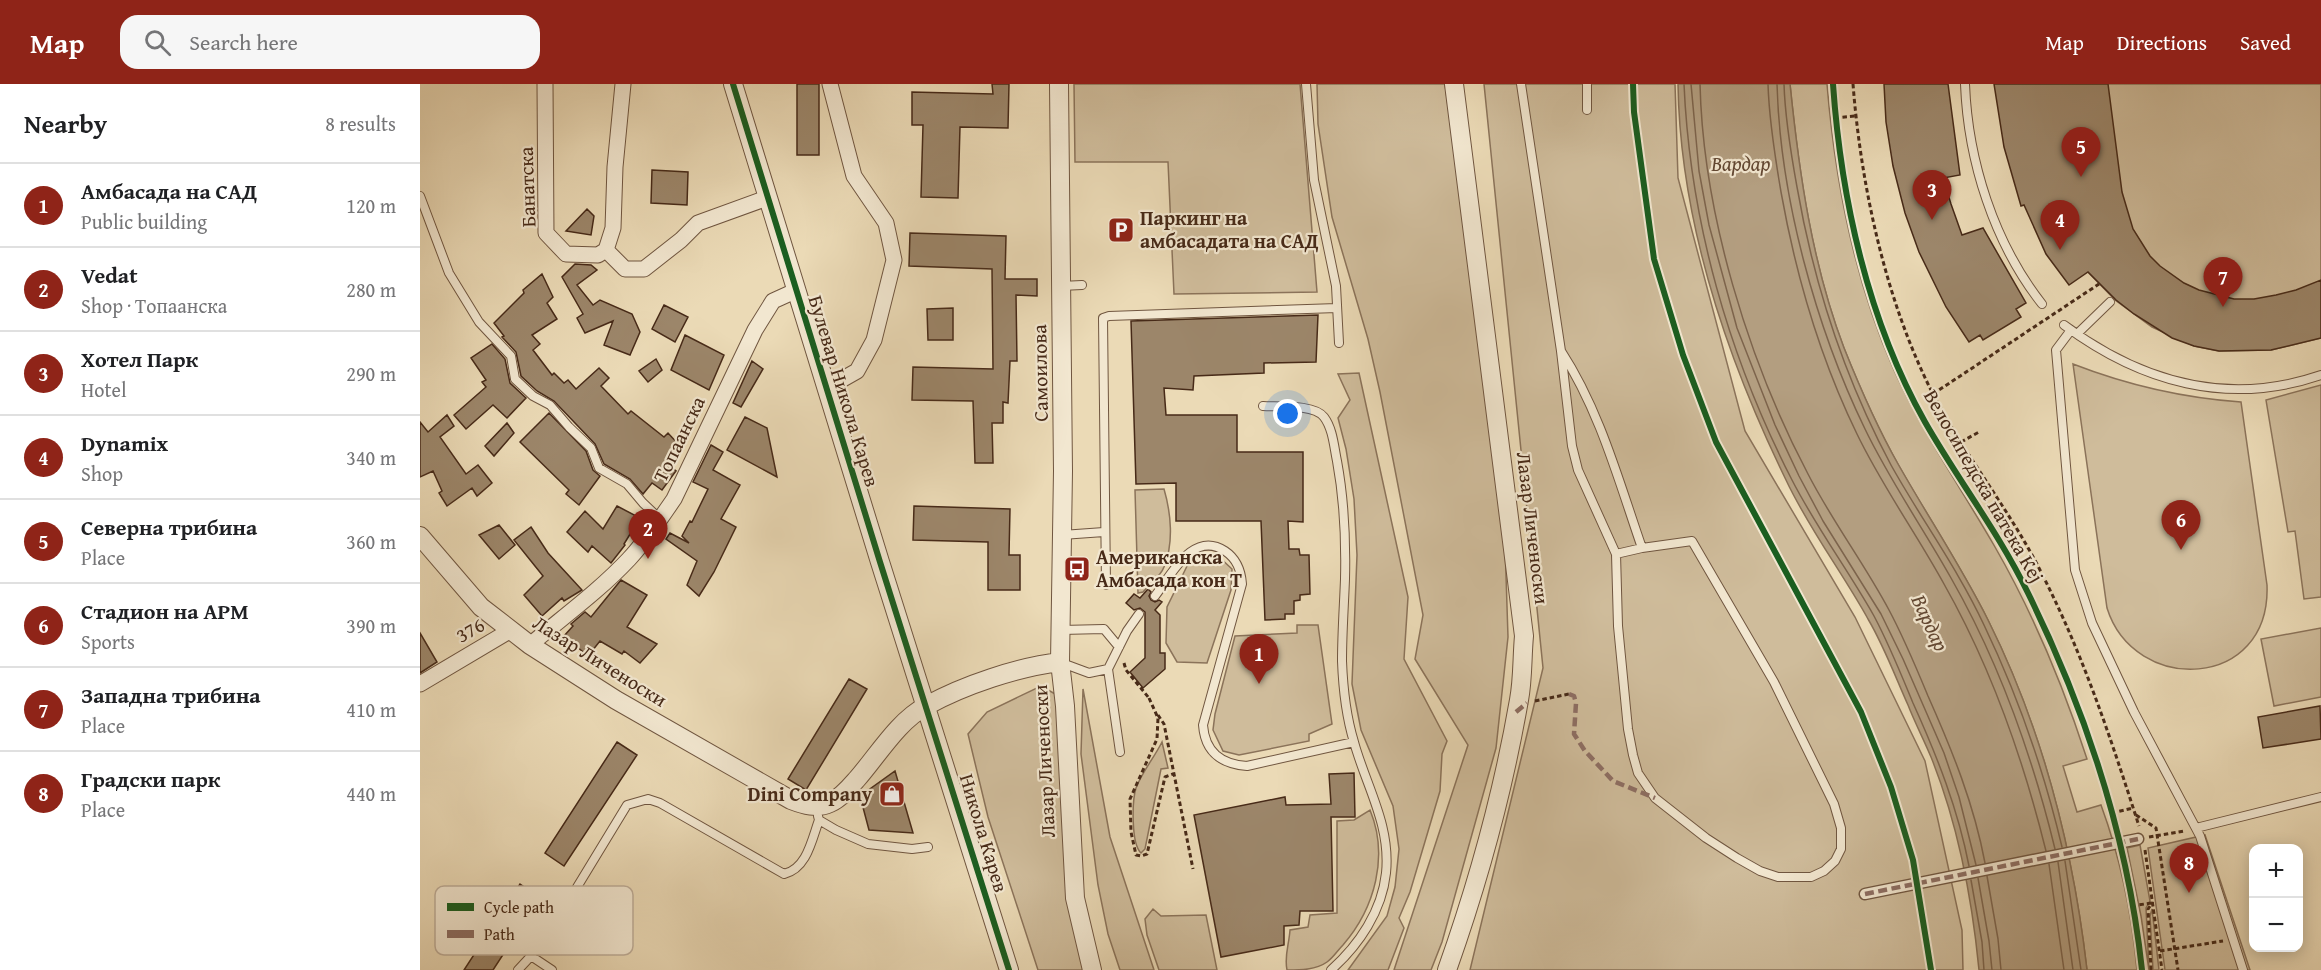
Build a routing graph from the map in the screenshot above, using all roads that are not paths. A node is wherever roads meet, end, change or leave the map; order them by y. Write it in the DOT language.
graph roads {
  1 [pos="545,84"];
  2 [pos="623,84"];
  3 [pos="733,84"];
  4 [pos="830,84"];
  5 [pos="1059,84"];
  6 [pos="1306,84"];
  7 [pos="1454,84"];
  8 [pos="1521,84"];
  9 [pos="1587,84"];
  10 [pos="1965,84"];
  11 [pos="1587,110"];
  12 [pos="420,196"];
  13 [pos="767,198"];
  14 [pos="606,250"];
  15 [pos="1082,285"];
  16 [pos="1061,286"];
  17 [pos="795,291"];
  18 [pos="2110,302"];
  19 [pos="2042,304"];
  20 [pos="1337,308"];
  21 [pos="2064,325"];
  22 [pos="2074,332"];
  23 [pos="1339,343"];
  24 [pos="1561,351"];
  25 [pos="2321,375"];
  26 [pos="827,388"];
  27 [pos="1263,406"];
  28 [pos="660,519"];
  29 [pos="1104,532"];
  30 [pos="1062,535"];
  31 [pos="420,536"];
  32 [pos="1642,548"];
  33 [pos="1616,554"];
  34 [pos="1106,585"];
  35 [pos="1155,596"];
  36 [pos="1139,614"];
  37 [pos="511,630"];
  38 [pos="1062,630"];
  39 [pos="530,645"];
  40 [pos="1119,647"];
  41 [pos="1060,662"];
  42 [pos="1108,669"];
  43 [pos="420,684"];
  44 [pos="926,706"];
  45 [pos="1354,742"];
  46 [pos="1120,752"];
  47 [pos="2321,797"];
  48 [pos="817,813"];
  49 [pos="2196,828"];
  50 [pos="2140,838"];
  51 [pos="928,847"];
  52 [pos="578,886"];
  53 [pos="1865,894"];
  54 [pos="531,956"];
  55 [pos="518,970"];
  56 [pos="552,970"];
  57 [pos="1009,970"];
  58 [pos="1092,970"];
  59 [pos="1331,970"];
  60 [pos="1447,970"];
  61 [pos="2243,970"];
  1 -- 14 [label="street, Банатска"];
  2 -- 14 [label="street"];
  3 -- 13 [label="street, Булевар Никола Карев"];
  4 -- 26 [label="street"];
  5 -- 16 [label="street, Самоилова"];
  6 -- 20 [label="lane"];
  7 -- 60 [label="street, Лазар Личеноски"];
  8 -- 24 [label="lane"];
  9 -- 11 [label="lane"];
  10 -- 19 [label="lane"];
  12 -- 28 [label="lane"];
  13 -- 14 [label="street"];
  13 -- 17 [label="street, Булевар Никола Карев"];
  15 -- 16 [label="lane"];
  16 -- 30 [label="street, Самоилова"];
  17 -- 26 [label="street, Булевар Никола Карев"];
  17 -- 28 [label="street, Топаанска"];
  18 -- 22 [label="lane"];
  20 -- 23 [label="lane"];
  20 -- 29 [label="lane"];
  21 -- 22 [label="lane"];
  22 -- 25 [label="lane"];
  22 -- 49 [label="lane"];
  24 -- 32 [label="lane"];
  24 -- 33 [label="lane"];
  26 -- 44 [label="street, Булевар Никола Карев"];
  27 -- 45 [label="lane"];
  28 -- 39 [label="street, Топаанска"];
  29 -- 30 [label="lane"];
  29 -- 34 [label="lane"];
  30 -- 38 [label="street, Самоилова"];
  31 -- 37 [label="street, Лазар Личеноски"];
  32 -- 33 [label="lane"];
  32 -- 33 [label="lane"];
  35 -- 45 [label="lane"];
  36 -- 40 [label="lane"];
  37 -- 39 [label="street, Лазар Личеноски"];
  37 -- 43 [label="street, 376"];
  38 -- 40 [label="lane"];
  38 -- 41 [label="street, Самоилова"];
  39 -- 48 [label="street, Лазар Личеноски"];
  40 -- 42 [label="lane"];
  41 -- 42 [label="lane"];
  41 -- 44 [label="street, Лазар Личеноски"];
  41 -- 58 [label="street, Лазар Личеноски"];
  42 -- 46 [label="lane"];
  44 -- 48 [label="street, Лазар Личеноски"];
  44 -- 57 [label="street, Никола Карев"];
  45 -- 59 [label="lane"];
  47 -- 49 [label="lane"];
  48 -- 51 [label="lane, Лазар Личеноски"];
  48 -- 52 [label="lane"];
  49 -- 61 [label="lane"];
  50 -- 53 [label="street"];
  54 -- 55 [label="lane"];
  54 -- 56 [label="lane"];
}
